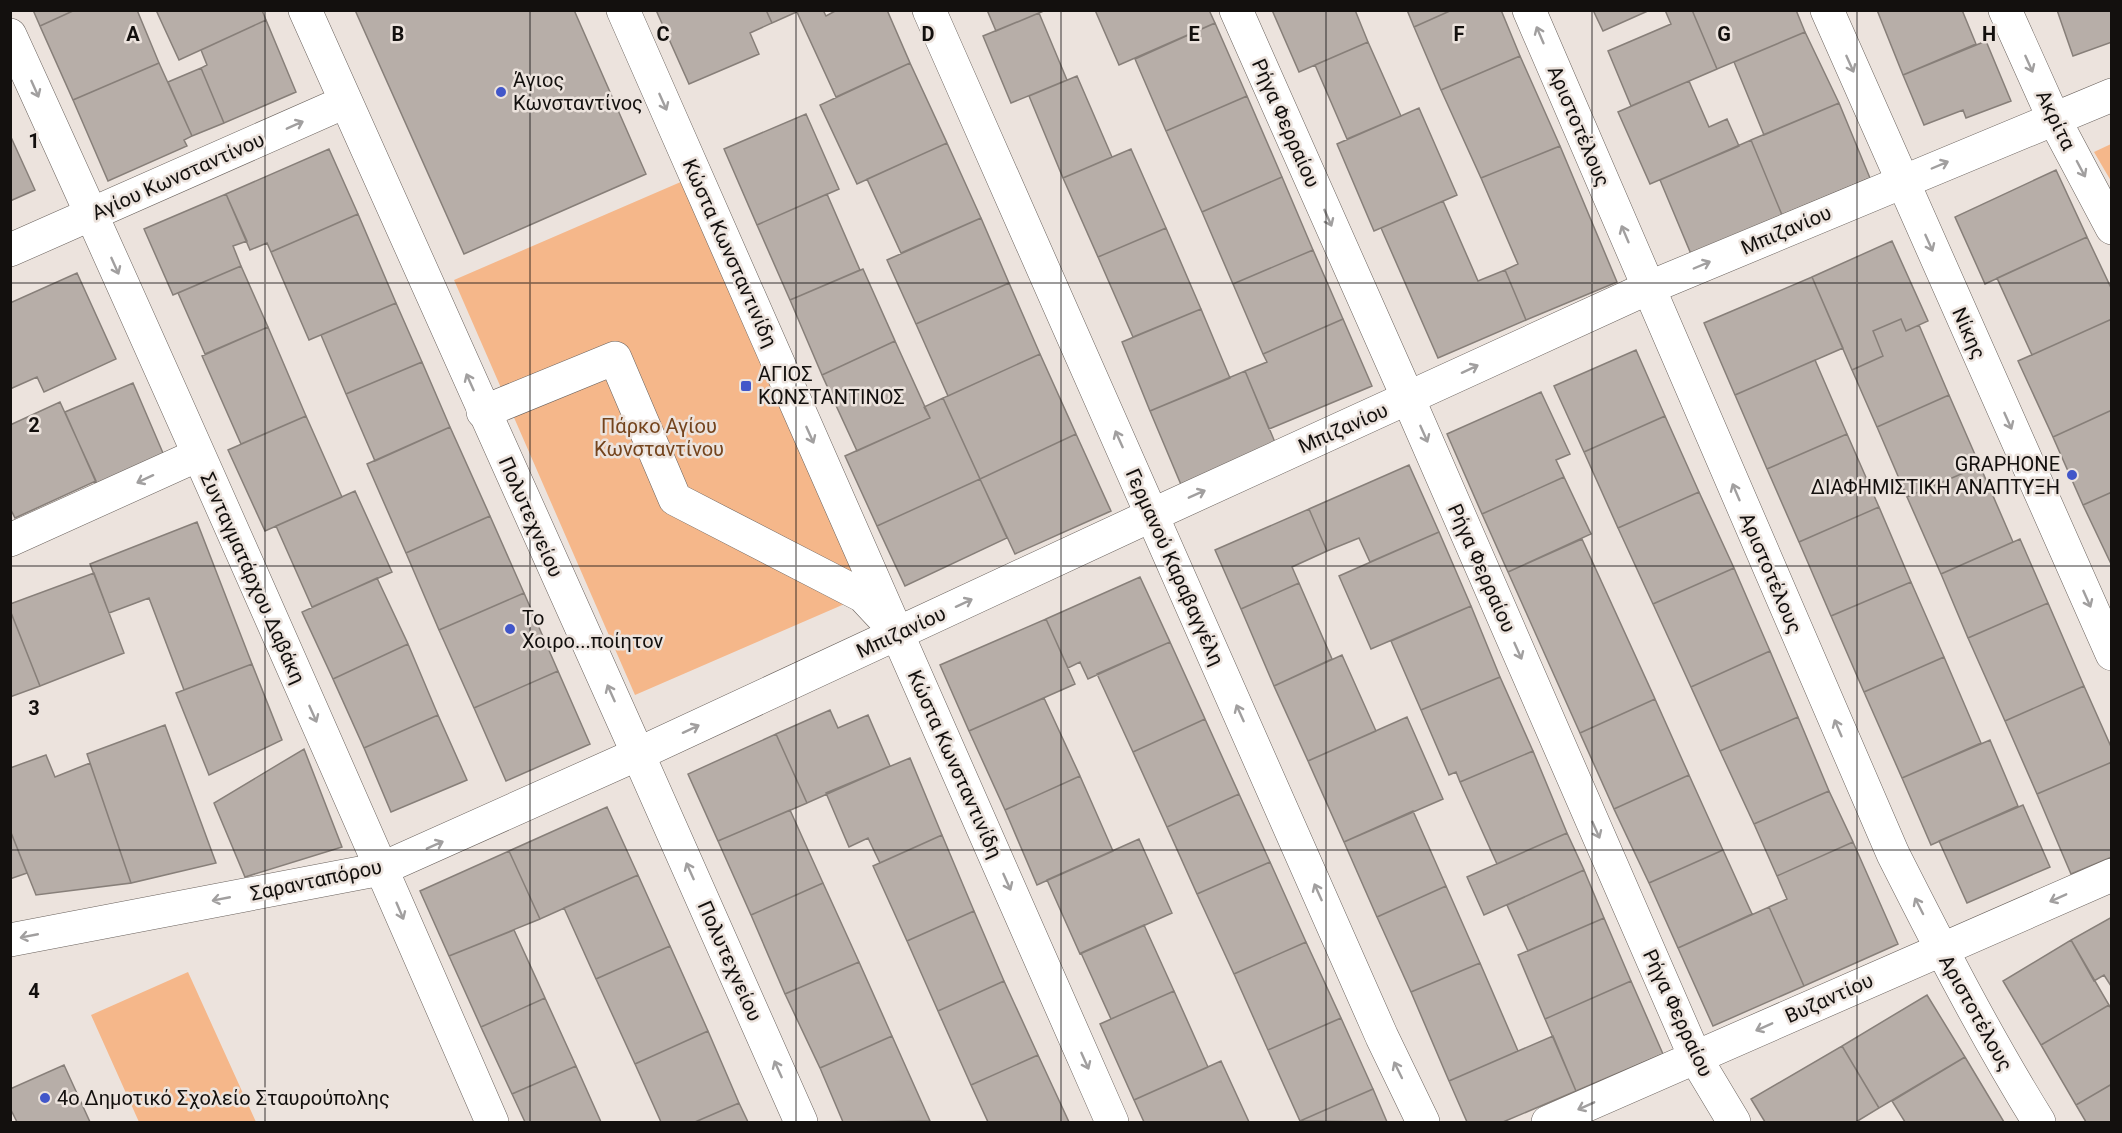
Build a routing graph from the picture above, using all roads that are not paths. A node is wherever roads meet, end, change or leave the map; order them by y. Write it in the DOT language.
graph roads {
  1 [pos="305,10"];
  2 [pos="623,10"];
  3 [pos="929,10"];
  4 [pos="1236,10"];
  5 [pos="1529,10"];
  6 [pos="1827,10"];
  7 [pos="2005,10"];
  8 [pos="10,35"];
  9 [pos="2112,95"];
  10 [pos="345,102"];
  11 [pos="2054,117"];
  12 [pos="1901,181"];
  13 [pos="92,214"];
  14 [pos="2112,228"];
  15 [pos="10,250"];
  16 [pos="1648,288"];
  17 [pos="1408,398"];
  18 [pos="483,412"];
  19 [pos="198,455"];
  20 [pos="1152,515"];
  21 [pos="10,540"];
  22 [pos="898,634"];
  23 [pos="2112,654"];
  24 [pos="638,754"];
  25 [pos="381,868"];
  26 [pos="2112,875"];
  27 [pos="10,940"];
  28 [pos="1941,949"];
  29 [pos="1695,1057"];
  30 [pos="492,1122"];
  31 [pos="801,1122"];
  32 [pos="1112,1122"];
  33 [pos="1423,1122"];
  34 [pos="1548,1122"];
  35 [pos="1734,1122"];
  36 [pos="2039,1122"];
  1 -- 10 [label="street, Πολυτεχνείου"];
  2 -- 22 [label="street, Κώστα Κωνσταντινίδη, one-way"];
  20 -- 3 [label="street, Γερμανού Καραβαγγέλη, one-way"];
  4 -- 17 [label="street, Ρήγα Φερραίου, one-way"];
  16 -- 5 [label="street, Αριστοτέλους, one-way"];
  6 -- 12 [label="street, Νίκης, one-way"];
  7 -- 11 [label="street, Ακρίτα, one-way"];
  8 -- 13 [label="street, Συνταγματάρχου Δαβάκη, one-way"];
  9 -- 11 [label="street, Μπιζανίου"];
  13 -- 10 [label="street, Αγίου Κωνσταντίνου, one-way"];
  18 -- 10 [label="street, Πολυτεχνείου, one-way"];
  12 -- 11 [label="street, Μπιζανίου, one-way"];
  11 -- 14 [label="street, Ακρίτα, one-way"];
  16 -- 12 [label="street, Μπιζανίου, one-way"];
  12 -- 23 [label="street, Νίκης, one-way"];
  13 -- 15 [label="street, Αγίου Κωνσταντίνου"];
  13 -- 19 [label="street, Συνταγματάρχου Δαβάκη, one-way"];
  17 -- 16 [label="street, Μπιζανίου, one-way"];
  28 -- 16 [label="street, Αριστοτέλους, one-way"];
  20 -- 17 [label="street, Μπιζανίου, one-way"];
  17 -- 29 [label="street, Ρήγα Φερραίου, one-way"];
  18 -- 22 [label="street"];
  24 -- 18 [label="street, Πολυτεχνείου, one-way"];
  19 -- 21 [label="street, one-way"];
  19 -- 25 [label="street, Συνταγματάρχου Δαβάκη, one-way"];
  22 -- 20 [label="street, Μπιζανίου, one-way"];
  33 -- 20 [label="street, Γερμανού Καραβαγγέλη, one-way"];
  24 -- 22 [label="street, Μπιζανίου, one-way"];
  22 -- 32 [label="street, Κώστα Κωνσταντινίδη, one-way"];
  25 -- 24 [label="street, Σαρανταπόρου, one-way"];
  31 -- 24 [label="street, Πολυτεχνείου, one-way"];
  25 -- 27 [label="street, Σαρανταπόρου, one-way"];
  25 -- 30 [label="street, Συνταγματάρχου Δαβάκη, one-way"];
  26 -- 28 [label="street, Βυζαντίου, one-way"];
  28 -- 29 [label="street, Βυζαντίου, one-way"];
  28 -- 36 [label="street, Αριστοτέλους"];
  29 -- 34 [label="street, Βυζαντίου, one-way"];
  29 -- 35 [label="street, Ρήγα Φερραίου"];
}
